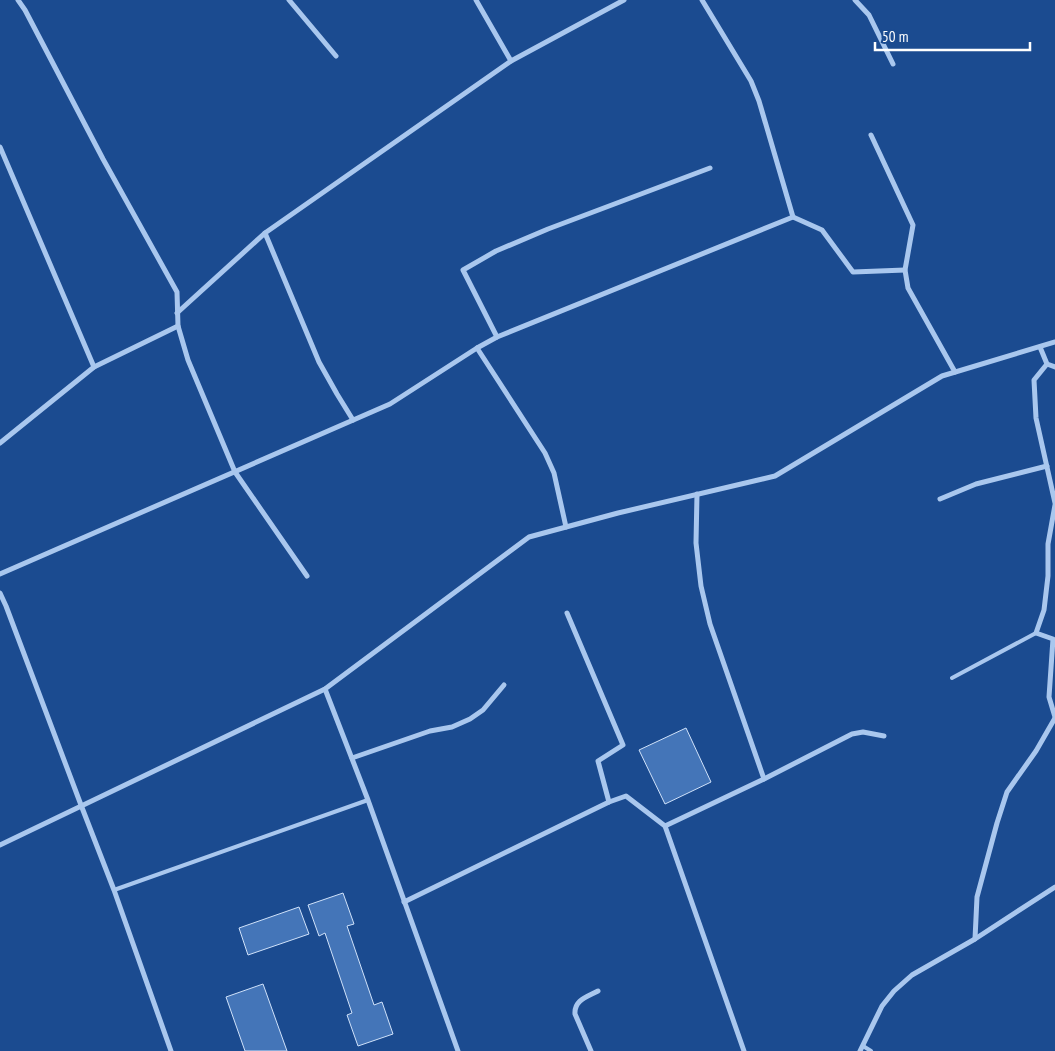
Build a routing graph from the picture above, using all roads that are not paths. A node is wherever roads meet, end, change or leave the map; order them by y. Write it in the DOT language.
graph roads {
  1 [pos="18,0"];
  2 [pos="289,0"];
  3 [pos="476,0"];
  4 [pos="624,0"];
  5 [pos="702,0"];
  6 [pos="855,0"];
  7 [pos="336,56"];
  8 [pos="511,61"];
  9 [pos="893,64"];
  10 [pos="871,135"];
  11 [pos="0,147"];
  12 [pos="710,168"];
  13 [pos="794,217"];
  14 [pos="265,233"];
  15 [pos="905,270"];
  16 [pos="178,312"];
  17 [pos="178,326"];
  18 [pos="497,337"];
  19 [pos="1055,342"];
  20 [pos="1040,347"];
  21 [pos="477,348"];
  22 [pos="1047,364"];
  23 [pos="94,367"];
  24 [pos="1055,367"];
  25 [pos="955,372"];
  26 [pos="354,420"];
  27 [pos="0,443"];
  28 [pos="1047,466"];
  29 [pos="235,472"];
  30 [pos="697,494"];
  31 [pos="940,499"];
  32 [pos="1055,504"];
  33 [pos="566,527"];
  34 [pos="0,574"];
  35 [pos="307,576"];
  36 [pos="0,593"];
  37 [pos="6,606"];
  38 [pos="0,609"];
  39 [pos="567,613"];
  40 [pos="1036,633"];
  41 [pos="952,678"];
  42 [pos="504,684"];
  43 [pos="325,689"];
  44 [pos="1055,717"];
  45 [pos="884,736"];
  46 [pos="352,758"];
  47 [pos="764,778"];
  48 [pos="368,800"];
  49 [pos="609,802"];
  50 [pos="81,806"];
  51 [pos="665,826"];
  52 [pos="0,844"];
  53 [pos="1055,887"];
  54 [pos="114,890"];
  55 [pos="404,902"];
  56 [pos="975,939"];
  57 [pos="598,991"];
  58 [pos="861,1048"];
  59 [pos="171,1051"];
  60 [pos="458,1051"];
  61 [pos="591,1051"];
  62 [pos="744,1051"];
  63 [pos="871,1051"];
  1 -- 16 [label="street"];
  2 -- 7 [label="street"];
  3 -- 8 [label="street"];
  4 -- 8 [label="street"];
  5 -- 13 [label="street"];
  6 -- 9 [label="street"];
  8 -- 14 [label="street"];
  10 -- 15 [label="street"];
  11 -- 23 [label="street"];
  12 -- 18 [label="street"];
  13 -- 15 [label="street"];
  13 -- 18 [label="street"];
  14 -- 16 [label="street"];
  14 -- 26 [label="street"];
  15 -- 25 [label="street"];
  16 -- 17 [label="street"];
  17 -- 23 [label="street"];
  17 -- 29 [label="street"];
  18 -- 21 [label="street"];
  19 -- 20 [label="street"];
  20 -- 22 [label="street"];
  20 -- 25 [label="street"];
  21 -- 26 [label="street"];
  21 -- 33 [label="street"];
  22 -- 24 [label="street"];
  22 -- 28 [label="street"];
  23 -- 27 [label="street"];
  25 -- 30 [label="street"];
  26 -- 29 [label="street"];
  28 -- 31 [label="street"];
  28 -- 32 [label="street"];
  29 -- 34 [label="street"];
  29 -- 35 [label="street"];
  30 -- 33 [label="street"];
  30 -- 47 [label="street"];
  32 -- 40 [label="street"];
  33 -- 43 [label="street"];
  36 -- 37 [label="street"];
  37 -- 38 [label="street"];
  37 -- 50 [label="street"];
  39 -- 49 [label="street"];
  40 -- 41 [label="lane"];
  40 -- 44 [label="street"];
  42 -- 46 [label="street"];
  43 -- 46 [label="street"];
  43 -- 50 [label="street"];
  44 -- 56 [label="street"];
  45 -- 47 [label="street"];
  46 -- 48 [label="street"];
  47 -- 51 [label="street"];
  48 -- 54 [label="lane"];
  48 -- 55 [label="street"];
  49 -- 51 [label="street"];
  49 -- 55 [label="street"];
  50 -- 52 [label="street"];
  50 -- 54 [label="street"];
  51 -- 62 [label="street"];
  53 -- 56 [label="street"];
  54 -- 59 [label="street"];
  55 -- 60 [label="street"];
  56 -- 58 [label="street"];
  57 -- 61 [label="street"];
  58 -- 63 [label="lane"];
}
